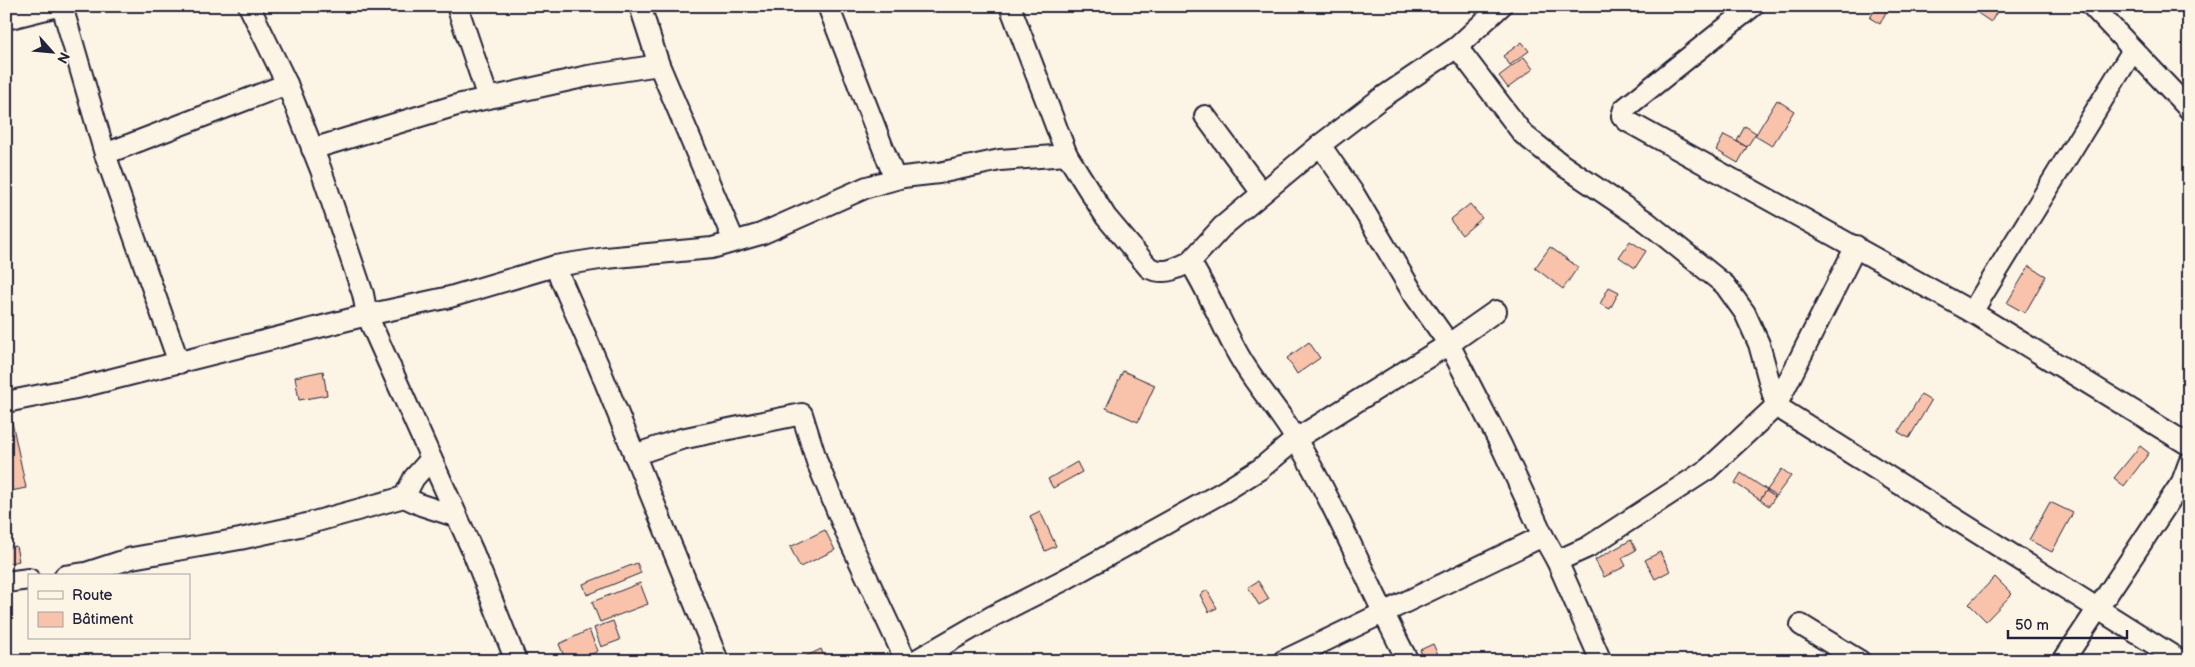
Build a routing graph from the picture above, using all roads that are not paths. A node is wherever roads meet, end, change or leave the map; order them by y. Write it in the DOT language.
graph roads {
  1 [pos="60,6"];
  2 [pos="249,6"];
  3 [pos="457,6"];
  4 [pos="640,6"];
  5 [pos="828,6"];
  6 [pos="1010,6"];
  7 [pos="1501,6"];
  8 [pos="1753,6"];
  9 [pos="2092,6"];
  10 [pos="6,19"];
  11 [pos="1457,47"];
  12 [pos="2133,50"];
  13 [pos="658,65"];
  14 [pos="286,84"];
  15 [pos="488,98"];
  16 [pos="2189,109"];
  17 [pos="1205,116"];
  18 [pos="1320,145"];
  19 [pos="312,149"];
  20 [pos="105,154"];
  21 [pos="1067,155"];
  22 [pos="895,179"];
  23 [pos="1262,193"];
  24 [pos="734,241"];
  25 [pos="1856,246"];
  26 [pos="1190,262"];
  27 [pos="556,266"];
  28 [pos="1496,311"];
  29 [pos="1972,312"];
  30 [pos="367,315"];
  31 [pos="1450,344"];
  32 [pos="179,363"];
  33 [pos="6,402"];
  34 [pos="1776,406"];
  35 [pos="1296,439"];
  36 [pos="2189,445"];
  37 [pos="634,454"];
  38 [pos="431,459"];
  39 [pos="2189,463"];
  40 [pos="404,497"];
  41 [pos="455,516"];
  42 [pos="1543,536"];
  43 [pos="1557,561"];
  44 [pos="79,574"];
  45 [pos="28,579"];
  46 [pos="6,582"];
  47 [pos="2099,608"];
  48 [pos="1382,613"];
  49 [pos="1801,624"];
  50 [pos="512,660"];
  51 [pos="718,661"];
  52 [pos="906,661"];
  53 [pos="915,661"];
  54 [pos="1283,661"];
  55 [pos="1408,661"];
  56 [pos="1601,661"];
  57 [pos="1860,661"];
  58 [pos="2063,661"];
  59 [pos="2180,661"];
  1 -- 10 [label="street"];
  1 -- 20 [label="street"];
  2 -- 14 [label="street"];
  3 -- 15 [label="street"];
  4 -- 13 [label="street"];
  5 -- 22 [label="street"];
  6 -- 21 [label="street"];
  7 -- 11 [label="street"];
  8 -- 25 [label="street"];
  9 -- 12 [label="street"];
  11 -- 18 [label="street"];
  11 -- 34 [label="street"];
  12 -- 16 [label="street"];
  12 -- 29 [label="street"];
  13 -- 15 [label="street"];
  13 -- 24 [label="street"];
  14 -- 19 [label="street"];
  14 -- 20 [label="street"];
  15 -- 19 [label="street"];
  17 -- 23 [label="street"];
  18 -- 23 [label="street"];
  18 -- 31 [label="street"];
  19 -- 30 [label="street"];
  20 -- 32 [label="street"];
  21 -- 22 [label="street"];
  21 -- 26 [label="street"];
  22 -- 24 [label="street"];
  23 -- 26 [label="street"];
  24 -- 27 [label="street"];
  25 -- 29 [label="street"];
  25 -- 34 [label="street"];
  26 -- 35 [label="street"];
  27 -- 30 [label="street"];
  27 -- 37 [label="street"];
  28 -- 31 [label="street"];
  29 -- 36 [label="street"];
  30 -- 32 [label="street"];
  30 -- 38 [label="street"];
  31 -- 35 [label="street"];
  31 -- 42 [label="street"];
  32 -- 33 [label="street"];
  34 -- 43 [label="street"];
  34 -- 47 [label="street"];
  35 -- 48 [label="street"];
  35 -- 53 [label="street"];
  37 -- 51 [label="street"];
  37 -- 52 [label="street"];
  38 -- 40 [label="street"];
  38 -- 41 [label="street"];
  39 -- 47 [label="street"];
  40 -- 41 [label="street"];
  40 -- 44 [label="street"];
  41 -- 50 [label="street"];
  42 -- 43 [label="street"];
  42 -- 48 [label="street"];
  43 -- 56 [label="street"];
  45 -- 46 [label="street"];
  47 -- 58 [label="street"];
  47 -- 59 [label="street"];
  48 -- 54 [label="street"];
  48 -- 55 [label="street"];
  49 -- 57 [label="street"];
}
